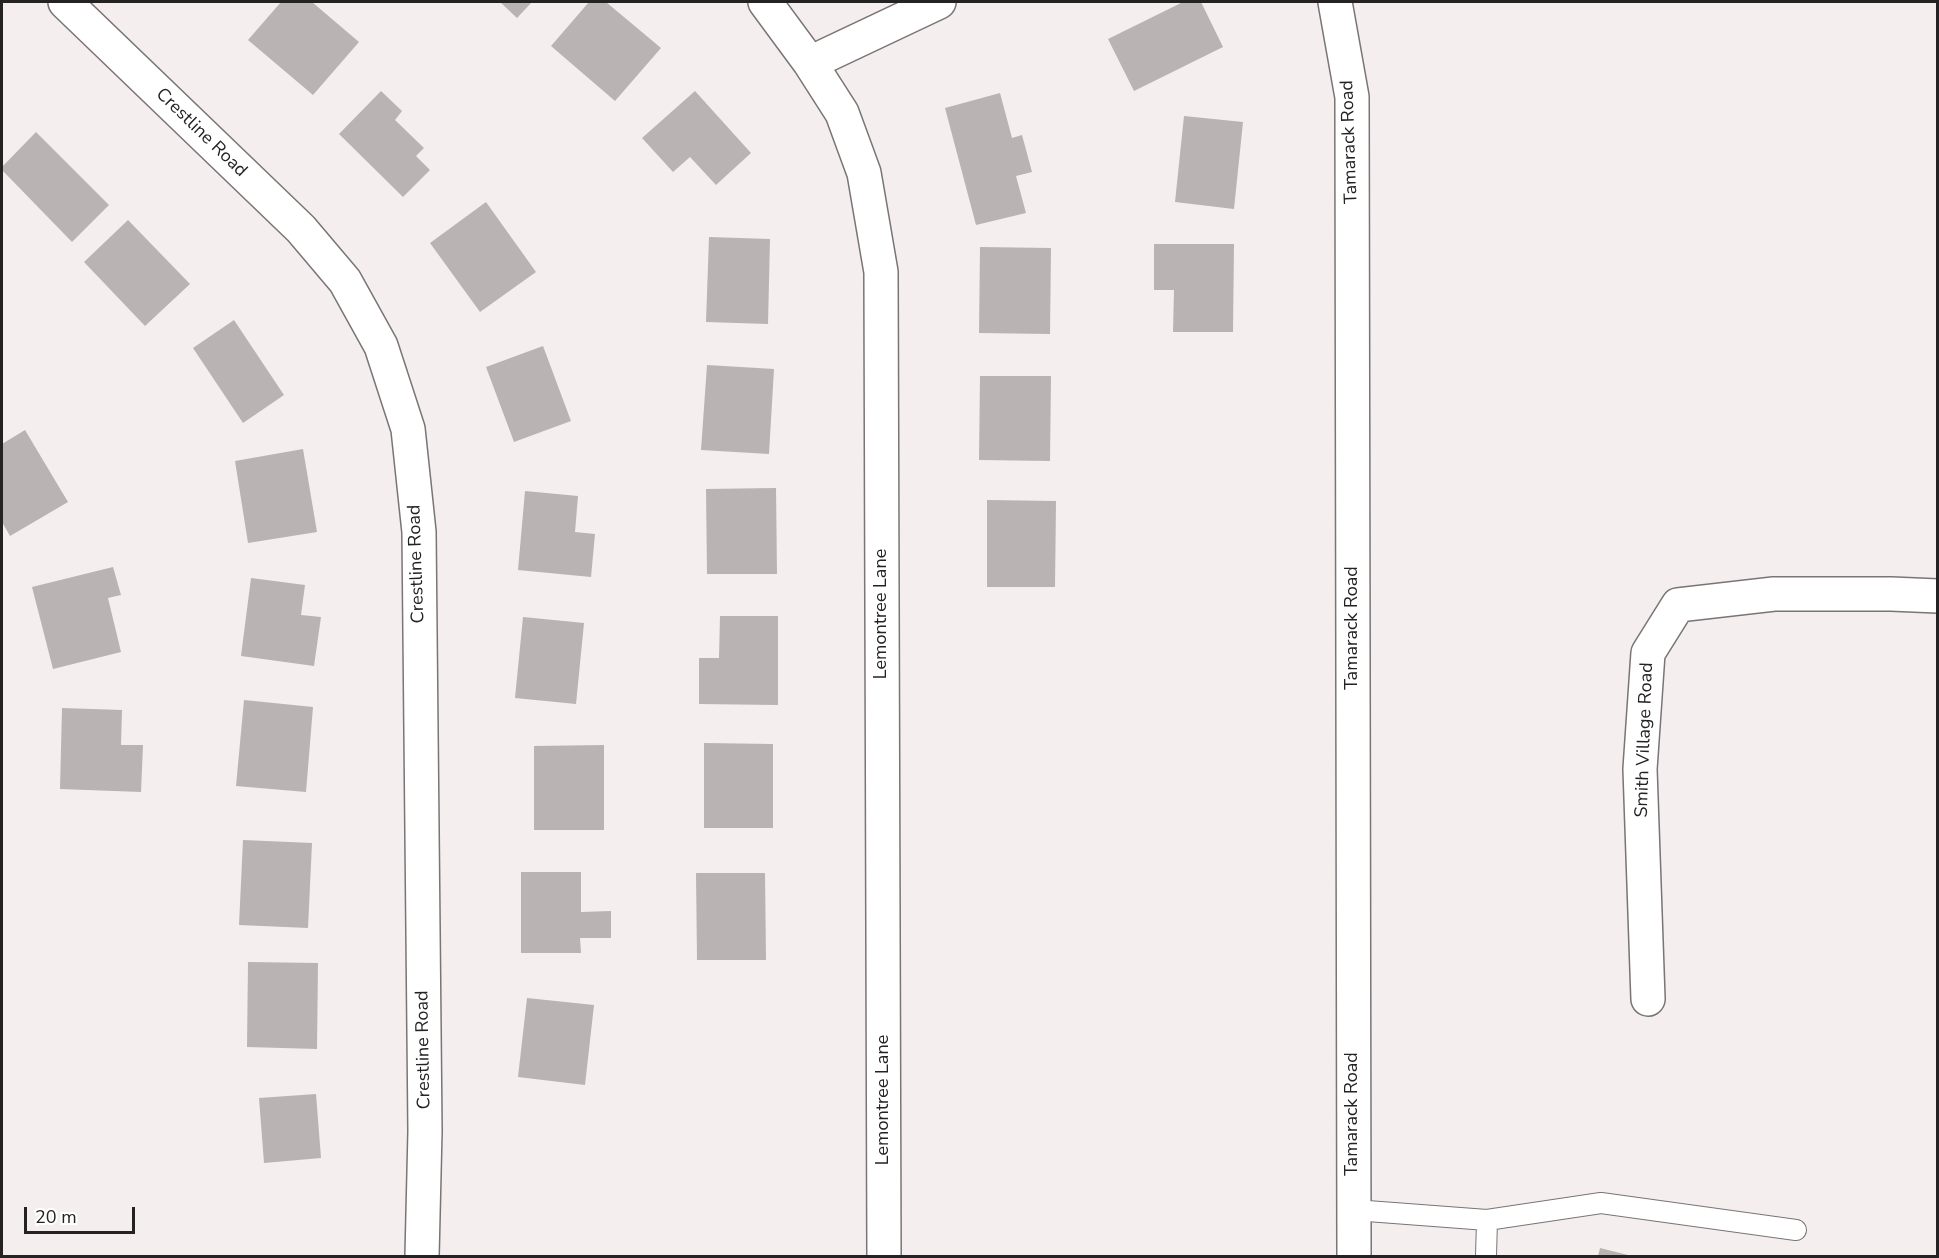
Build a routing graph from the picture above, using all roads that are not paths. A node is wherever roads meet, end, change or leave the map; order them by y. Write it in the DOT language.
graph roads {
  1 [pos="65,2"];
  2 [pos="765,2"];
  3 [pos="939,2"];
  4 [pos="1335,2"];
  5 [pos="810,63"];
  6 [pos="1938,596"];
  7 [pos="1648,999"];
  8 [pos="1354,1210"];
  9 [pos="1487,1220"];
  10 [pos="1796,1230"];
  11 [pos="422,1257"];
  12 [pos="884,1257"];
  13 [pos="1354,1257"];
  14 [pos="1486,1257"];
  1 -- 11 [label="street, Crestline Road"];
  2 -- 5 [label="street, Lemontree Lane"];
  3 -- 5 [label="street"];
  4 -- 8 [label="street, Tamarack Road"];
  5 -- 12 [label="street, Lemontree Lane"];
  6 -- 7 [label="street, Smith Village Road"];
  8 -- 9 [label="lane"];
  8 -- 13 [label="street, Tamarack Road"];
  9 -- 10 [label="lane"];
  9 -- 14 [label="lane"];
}
